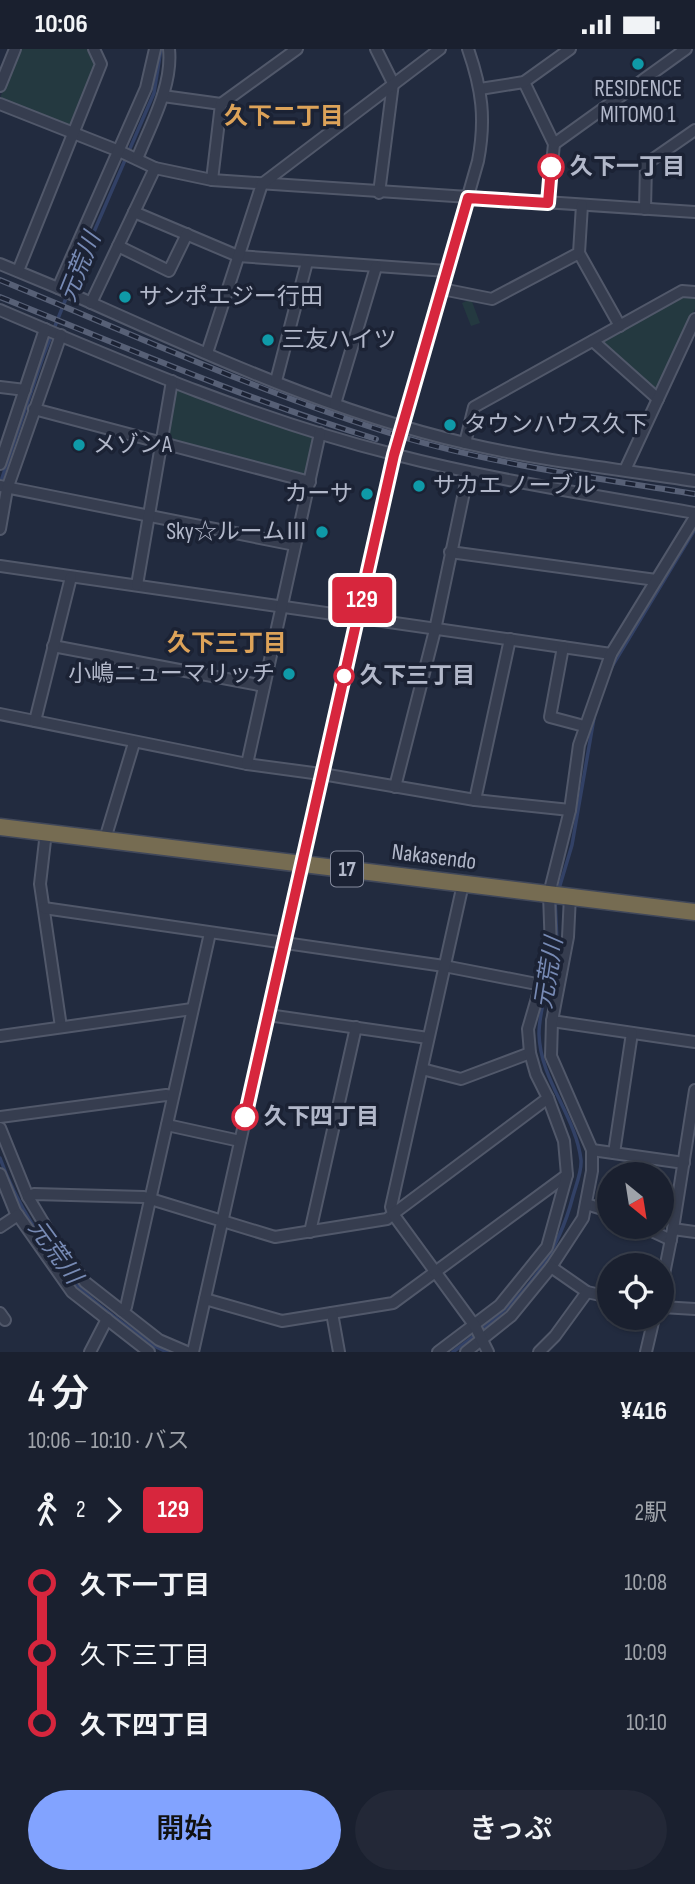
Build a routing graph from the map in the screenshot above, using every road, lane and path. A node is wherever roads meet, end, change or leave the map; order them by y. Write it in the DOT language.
graph roads {
  1 [pos="15,49"];
  2 [pos="94,49"];
  3 [pos="155,49"];
  4 [pos="169,49"];
  5 [pos="376,49"];
  6 [pos="440,49"];
  7 [pos="468,49"];
  8 [pos="570,49"];
  9 [pos="686,49"];
  10 [pos="289,51"];
  11 [pos="524,82"];
  12 [pos="393,83"];
  13 [pos="0,86"];
  14 [pos="480,89"];
  15 [pos="163,96"];
  16 [pos="0,104"];
  17 [pos="221,104"];
  18 [pos="695,130"];
  19 [pos="72,132"];
  20 [pos="554,144"];
  21 [pos="119,151"];
  22 [pos="137,159"];
  23 [pos="155,168"];
  24 [pos="212,180"];
  25 [pos="262,184"];
  26 [pos="379,193"];
  27 [pos="468,198"];
  28 [pos="548,203"];
  29 [pos="582,205"];
  30 [pos="645,209"];
  31 [pos="134,212"];
  32 [pos="695,212"];
  33 [pos="187,234"];
  34 [pos="118,246"];
  35 [pos="579,253"];
  36 [pos="238,256"];
  37 [pos="307,261"];
  38 [pos="0,264"];
  39 [pos="376,267"];
  40 [pos="18,271"];
  41 [pos="447,271"];
  42 [pos="58,288"];
  43 [pos="442,289"];
  44 [pos="695,292"];
  45 [pos="92,303"];
  46 [pos="0,310"];
  47 [pos="695,319"];
  48 [pos="620,326"];
  49 [pos="45,329"];
  50 [pos="61,335"];
  51 [pos="593,341"];
  52 [pos="207,353"];
  53 [pos="172,381"];
  54 [pos="276,381"];
  55 [pos="0,387"];
  56 [pos="25,390"];
  57 [pos="658,399"];
  58 [pos="335,404"];
  59 [pos="34,409"];
  60 [pos="402,426"];
  61 [pos="320,433"];
  62 [pos="162,442"];
  63 [pos="465,443"];
  64 [pos="394,455"];
  65 [pos="0,464"];
  66 [pos="625,470"];
  67 [pos="468,473"];
  68 [pos="695,481"];
  69 [pos="310,482"];
  70 [pos="4,487"];
  71 [pos="149,515"];
  72 [pos="695,515"];
  73 [pos="0,529"];
  74 [pos="295,545"];
  75 [pos="450,552"];
  76 [pos="0,566"];
  77 [pos="71,577"];
  78 [pos="656,580"];
  79 [pos="137,585"];
  80 [pos="282,606"];
  81 [pos="358,617"];
  82 [pos="435,630"];
  83 [pos="510,639"];
  84 [pos="53,646"];
  85 [pos="563,647"];
  86 [pos="611,654"];
  87 [pos="264,686"];
  88 [pos="0,714"];
  89 [pos="34,721"];
  90 [pos="584,726"];
  91 [pos="134,743"];
  92 [pos="247,764"];
  93 [pos="323,774"];
  94 [pos="395,787"];
  95 [pos="475,800"];
  96 [pos="570,810"];
  97 [pos="0,827"];
  98 [pos="46,832"];
  99 [pos="105,839"];
  100 [pos="303,864"];
  101 [pos="463,884"];
  102 [pos="549,894"];
  103 [pos="570,896"];
  104 [pos="44,908"];
  105 [pos="695,912"];
  106 [pos="210,933"];
  107 [pos="284,943"];
  108 [pos="444,966"];
  109 [pos="539,983"];
  110 [pos="557,988"];
  111 [pos="192,1009"];
  112 [pos="268,1015"];
  113 [pos="552,1021"];
  114 [pos="61,1027"];
  115 [pos="356,1027"];
  116 [pos="632,1033"];
  117 [pos="0,1036"];
  118 [pos="428,1038"];
  119 [pos="695,1042"];
  120 [pos="530,1053"];
  121 [pos="422,1069"];
  122 [pos="695,1090"];
  123 [pos="173,1096"];
  124 [pos="548,1098"];
  125 [pos="0,1117"];
  126 [pos="167,1125"];
  127 [pos="0,1128"];
  128 [pos="240,1141"];
  129 [pos="592,1150"];
  130 [pos="614,1153"];
  131 [pos="684,1163"];
  132 [pos="0,1174"];
  133 [pos="567,1175"];
  134 [pos="28,1197"];
  135 [pos="150,1199"];
  136 [pos="586,1204"];
  137 [pos="597,1207"];
  138 [pos="393,1214"];
  139 [pos="18,1215"];
  140 [pos="674,1222"];
  141 [pos="222,1223"];
  142 [pos="0,1227"];
  143 [pos="310,1232"];
  144 [pos="695,1232"];
  145 [pos="674,1234"];
  146 [pos="551,1267"];
  147 [pos="436,1273"];
  148 [pos="587,1292"];
  149 [pos="597,1294"];
  150 [pos="205,1299"];
  151 [pos="674,1308"];
  152 [pos="695,1309"];
  153 [pos="122,1311"];
  154 [pos="332,1313"];
  155 [pos="107,1319"];
  156 [pos="475,1326"];
  157 [pos="651,1330"];
  158 [pos="481,1341"];
  159 [pos="90,1352"];
  160 [pos="149,1352"];
  161 [pos="187,1352"];
  162 [pos="193,1352"];
  163 [pos="339,1352"];
  164 [pos="438,1352"];
  165 [pos="466,1352"];
  166 [pos="488,1352"];
  167 [pos="539,1352"];
  168 [pos="646,1352"];
  1 -- 13 [label="street"];
  2 -- 19 [label="street"];
  3 -- 21 [label="street"];
  4 -- 15 [label="street"];
  5 -- 12 [label="street"];
  6 -- 12 [label="street"];
  7 -- 14 [label="street"];
  8 -- 11 [label="street"];
  9 -- 20 [label="street"];
  10 -- 17 [label="street"];
  11 -- 14 [label="street"];
  11 -- 20 [label="street"];
  12 -- 25 [label="street"];
  12 -- 26 [label="street"];
  14 -- 27 [label="street"];
  15 -- 17 [label="street"];
  15 -- 22 [label="street"];
  16 -- 19 [label="street"];
  17 -- 24 [label="street"];
  18 -- 30 [label="street"];
  19 -- 21 [label="street"];
  19 -- 40 [label="street"];
  20 -- 28 [label="street"];
  21 -- 22 [label="street"];
  21 -- 42 [label="street"];
  22 -- 23 [label="street"];
  23 -- 24 [label="street"];
  23 -- 31 [label="street"];
  24 -- 25 [label="street"];
  25 -- 26 [label="street"];
  25 -- 36 [label="street"];
  26 -- 27 [label="street"];
  27 -- 28 [label="street"];
  27 -- 41 [label="street"];
  28 -- 29 [label="street"];
  29 -- 30 [label="street"];
  29 -- 35 [label="street"];
  30 -- 32 [label="street"];
  31 -- 33 [label="street"];
  31 -- 34 [label="street"];
  33 -- 34 [label="street"];
  33 -- 36 [label="street"];
  34 -- 45 [label="street"];
  35 -- 43 [label="street"];
  35 -- 48 [label="street"];
  36 -- 37 [label="street"];
  36 -- 52 [label="street"];
  37 -- 39 [label="street"];
  37 -- 54 [label="street"];
  38 -- 40 [label="street"];
  39 -- 41 [label="street"];
  39 -- 58 [label="street"];
  40 -- 42 [label="street"];
  41 -- 43 [label="street"];
  42 -- 45 [label="street"];
  43 -- 60 [label="street"];
  44 -- 48 [label="street"];
  45 -- 52 [label="street"];
  46 -- 49 [label="street"];
  47 -- 57 [label="street"];
  48 -- 51 [label="street"];
  49 -- 50 [label="street"];
  49 -- 56 [label="street"];
  50 -- 53 [label="street"];
  50 -- 59 [label="street"];
  51 -- 57 [label="street"];
  51 -- 63 [label="street"];
  52 -- 54 [label="street"];
  53 -- 61 [label="street"];
  53 -- 62 [label="street"];
  54 -- 58 [label="street"];
  55 -- 56 [label="street"];
  56 -- 65 [label="street"];
  57 -- 66 [label="street"];
  58 -- 60 [label="street"];
  59 -- 62 [label="street"];
  59 -- 70 [label="street"];
  60 -- 63 [label="street"];
  60 -- 64 [label="street"];
  61 -- 64 [label="street"];
  61 -- 69 [label="street"];
  62 -- 69 [label="street"];
  62 -- 71 [label="street"];
  63 -- 66 [label="street"];
  64 -- 67 [label="street"];
  64 -- 81 [label="street"];
  66 -- 68 [label="street"];
  67 -- 72 [label="street"];
  67 -- 75 [label="street"];
  69 -- 74 [label="street"];
  70 -- 71 [label="street"];
  70 -- 73 [label="street"];
  71 -- 74 [label="street"];
  71 -- 79 [label="street"];
  72 -- 78 [label="street"];
  74 -- 80 [label="street"];
  75 -- 78 [label="street"];
  75 -- 82 [label="street"];
  76 -- 77 [label="street"];
  77 -- 79 [label="street"];
  77 -- 84 [label="street"];
  78 -- 86 [label="street"];
  79 -- 80 [label="street"];
  80 -- 81 [label="street"];
  80 -- 87 [label="street"];
  81 -- 82 [label="street"];
  81 -- 93 [label="street"];
  82 -- 83 [label="street"];
  82 -- 94 [label="street"];
  83 -- 85 [label="street"];
  83 -- 95 [label="street"];
  84 -- 87 [label="street"];
  84 -- 89 [label="street"];
  85 -- 86 [label="street"];
  85 -- 90 [label="street"];
  86 -- 90 [label="street"];
  87 -- 92 [label="street"];
  88 -- 89 [label="street"];
  89 -- 91 [label="street"];
  90 -- 96 [label="street"];
  91 -- 92 [label="street"];
  91 -- 99 [label="street"];
  92 -- 93 [label="street"];
  93 -- 94 [label="street"];
  93 -- 100 [label="street"];
  94 -- 95 [label="street"];
  95 -- 96 [label="street"];
  96 -- 102 [label="street"];
  97 -- 98 [label="highway, Nakasendo / 17"];
  98 -- 99 [label="highway, Nakasendo / 17"];
  98 -- 104 [label="street"];
  99 -- 100 [label="highway, Nakasendo / 17"];
  100 -- 101 [label="highway, Nakasendo / 17"];
  100 -- 107 [label="street"];
  101 -- 102 [label="highway, Nakasendo / 17"];
  101 -- 108 [label="street"];
  102 -- 103 [label="highway, Nakasendo / 17"];
  102 -- 109 [label="street"];
  103 -- 105 [label="highway, Nakasendo / 17"];
  103 -- 110 [label="street"];
  104 -- 106 [label="street"];
  104 -- 114 [label="street"];
  106 -- 107 [label="street"];
  106 -- 111 [label="street"];
  107 -- 108 [label="street"];
  107 -- 112 [label="street"];
  108 -- 109 [label="street"];
  108 -- 118 [label="street"];
  109 -- 110 [label="street"];
  109 -- 120 [label="street"];
  110 -- 113 [label="street"];
  111 -- 114 [label="street"];
  111 -- 123 [label="street"];
  112 -- 115 [label="street"];
  112 -- 128 [label="street"];
  113 -- 116 [label="street"];
  113 -- 129 [label="street"];
  114 -- 117 [label="street"];
  115 -- 118 [label="street"];
  115 -- 143 [label="street"];
  116 -- 119 [label="street"];
  116 -- 130 [label="street"];
  118 -- 121 [label="street"];
  120 -- 121 [label="street"];
  120 -- 124 [label="street"];
  121 -- 138 [label="street"];
  122 -- 131 [label="street"];
  123 -- 125 [label="street"];
  123 -- 126 [label="street"];
  124 -- 133 [label="street"];
  124 -- 138 [label="street"];
  126 -- 128 [label="street"];
  126 -- 135 [label="street"];
  127 -- 134 [label="street"];
  128 -- 141 [label="street"];
  129 -- 130 [label="street"];
  129 -- 136 [label="street"];
  130 -- 131 [label="street"];
  131 -- 140 [label="street"];
  132 -- 139 [label="street"];
  133 -- 147 [label="street"];
  133 -- 156 [label="street"];
  134 -- 135 [label="street"];
  134 -- 153 [label="street"];
  135 -- 141 [label="street"];
  135 -- 153 [label="street"];
  136 -- 137 [label="street"];
  136 -- 146 [label="street"];
  138 -- 143 [label="street"];
  138 -- 147 [label="street"];
  139 -- 142 [label="street"];
  139 -- 155 [label="street"];
  141 -- 143 [label="street"];
  141 -- 150 [label="street"];
  144 -- 145 [label="street"];
  146 -- 148 [label="street"];
  146 -- 158 [label="street"];
  147 -- 154 [label="street"];
  147 -- 156 [label="street"];
  148 -- 149 [label="street"];
  148 -- 167 [label="street"];
  150 -- 154 [label="street"];
  150 -- 162 [label="street"];
  151 -- 152 [label="street"];
  153 -- 161 [label="street"];
  154 -- 163 [label="street"];
  155 -- 159 [label="street"];
  155 -- 160 [label="street"];
  156 -- 158 [label="street"];
  156 -- 164 [label="street"];
  157 -- 168 [label="street"];
  158 -- 165 [label="street"];
  158 -- 166 [label="street"];
}
